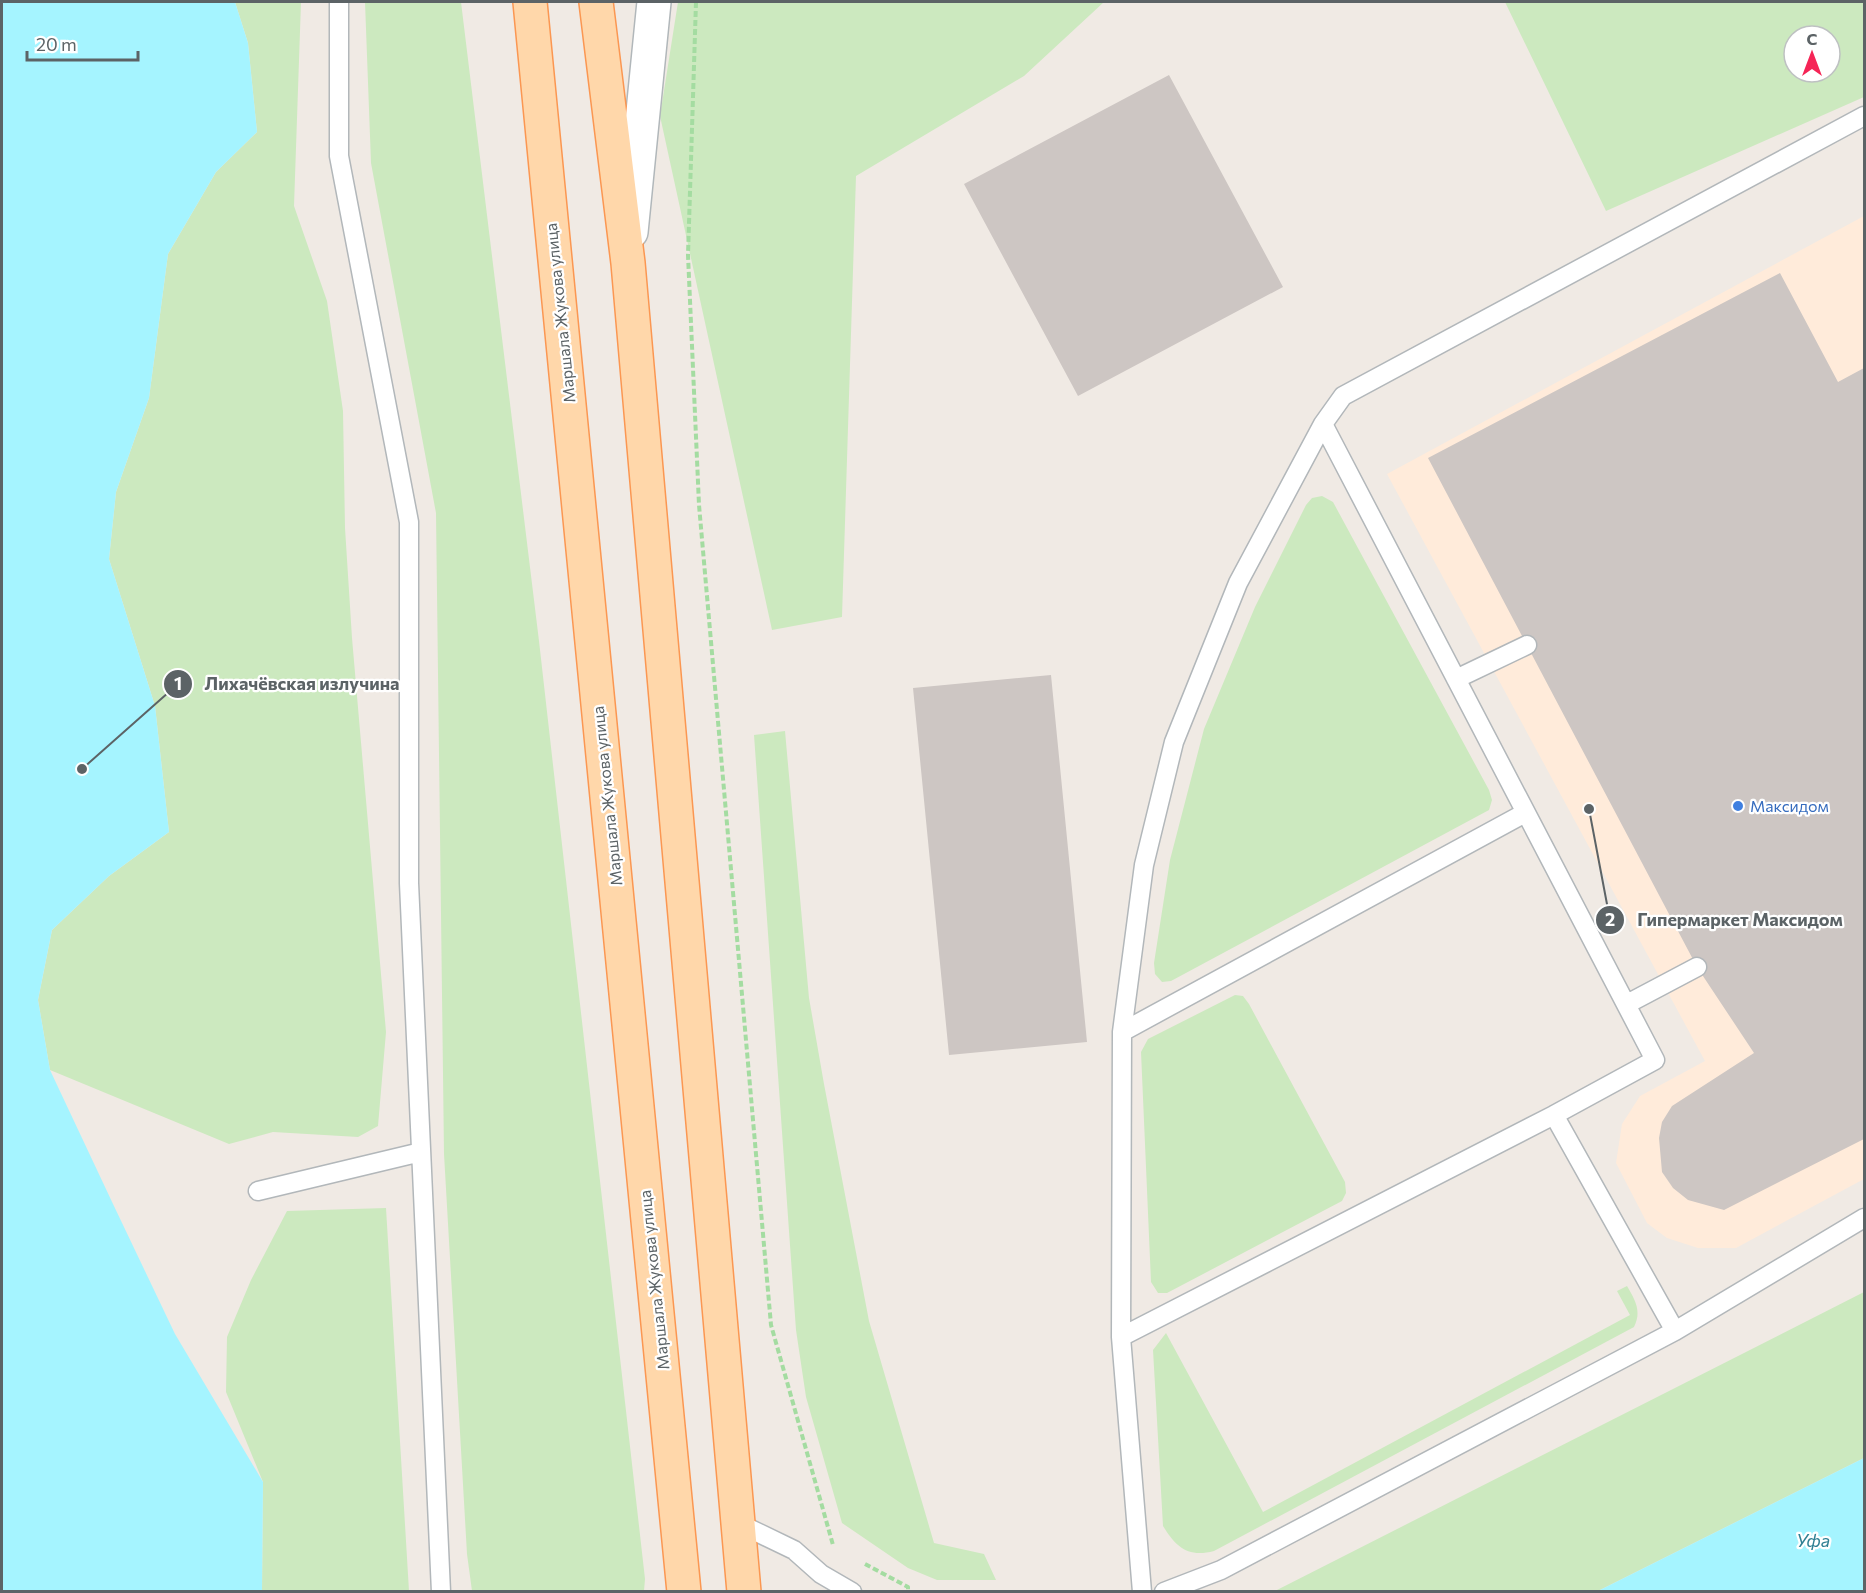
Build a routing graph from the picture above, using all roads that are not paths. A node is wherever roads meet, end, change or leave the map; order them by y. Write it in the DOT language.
graph roads {
  1 [pos="339,2"];
  2 [pos="530,2"];
  3 [pos="596,2"];
  4 [pos="654,2"];
  5 [pos="1864,116"];
  6 [pos="628,264"];
  7 [pos="1323,424"];
  8 [pos="1527,645"];
  9 [pos="1456,679"];
  10 [pos="1525,813"];
  11 [pos="1697,967"];
  12 [pos="1627,1004"];
  13 [pos="1122,1032"];
  14 [pos="1554,1115"];
  15 [pos="421,1152"];
  16 [pos="258,1191"];
  17 [pos="1864,1218"];
  18 [pos="1675,1330"];
  19 [pos="1121,1337"];
  20 [pos="740,1524"];
  21 [pos="441,1592"];
  22 [pos="684,1592"];
  23 [pos="744,1592"];
  24 [pos="852,1592"];
  25 [pos="1142,1592"];
  26 [pos="1164,1592"];
  1 -- 15 [label="lane"];
  2 -- 22 [label="main road, Маршала Жукова улица"];
  3 -- 6 [label="main road"];
  4 -- 6 [label="main road"];
  5 -- 7 [label="lane"];
  6 -- 20 [label="main road"];
  7 -- 9 [label="lane"];
  7 -- 13 [label="lane"];
  8 -- 9 [label="lane"];
  9 -- 10 [label="lane"];
  10 -- 12 [label="lane"];
  10 -- 13 [label="lane"];
  11 -- 12 [label="lane"];
  12 -- 14 [label="lane"];
  13 -- 19 [label="lane"];
  14 -- 18 [label="lane"];
  14 -- 19 [label="lane"];
  15 -- 16 [label="lane"];
  15 -- 21 [label="lane"];
  17 -- 18 [label="lane"];
  18 -- 26 [label="lane"];
  19 -- 25 [label="lane"];
  20 -- 23 [label="main road"];
  20 -- 24 [label="lane"];
}
